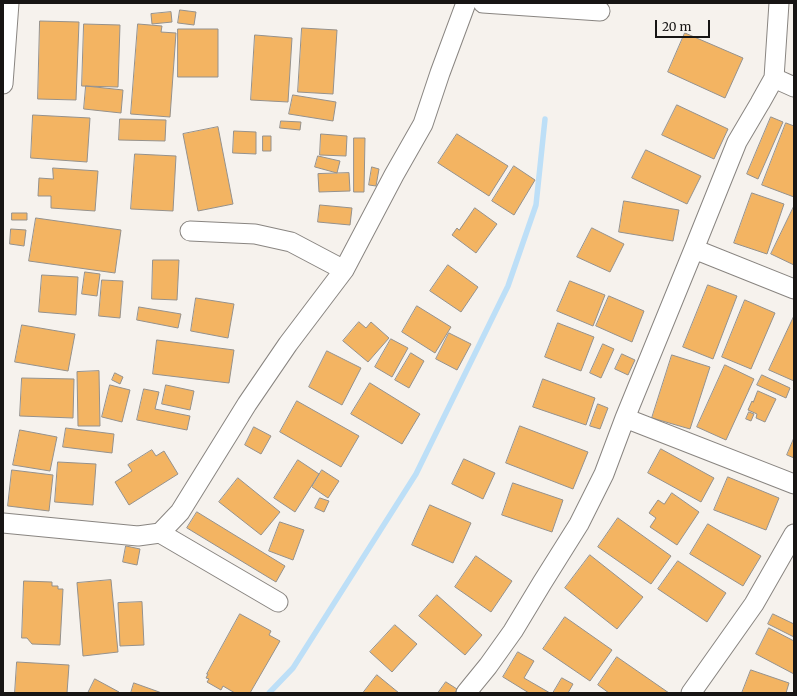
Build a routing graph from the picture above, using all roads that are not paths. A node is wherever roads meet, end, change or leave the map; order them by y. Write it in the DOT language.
graph roads {
  1 [pos="9,3"];
  2 [pos="466,3"];
  3 [pos="483,3"];
  4 [pos="779,3"];
  5 [pos="600,11"];
  6 [pos="774,78"];
  7 [pos="3,84"];
  8 [pos="794,87"];
  9 [pos="190,231"];
  10 [pos="694,250"];
  11 [pos="344,270"];
  12 [pos="794,289"];
  13 [pos="626,418"];
  14 [pos="794,484"];
  15 [pos="3,523"];
  16 [pos="160,533"];
  17 [pos="794,534"];
  18 [pos="278,602"];
  19 [pos="466,693"];
  20 [pos="691,693"];
  1 -- 7 [label="street"];
  2 -- 11 [label="street"];
  3 -- 5 [label="street"];
  4 -- 6 [label="street"];
  6 -- 8 [label="street"];
  6 -- 10 [label="street"];
  9 -- 11 [label="street"];
  10 -- 12 [label="street"];
  10 -- 13 [label="street"];
  11 -- 16 [label="street"];
  13 -- 14 [label="street"];
  13 -- 19 [label="street"];
  15 -- 16 [label="street"];
  16 -- 18 [label="street"];
  17 -- 20 [label="street"];
}
